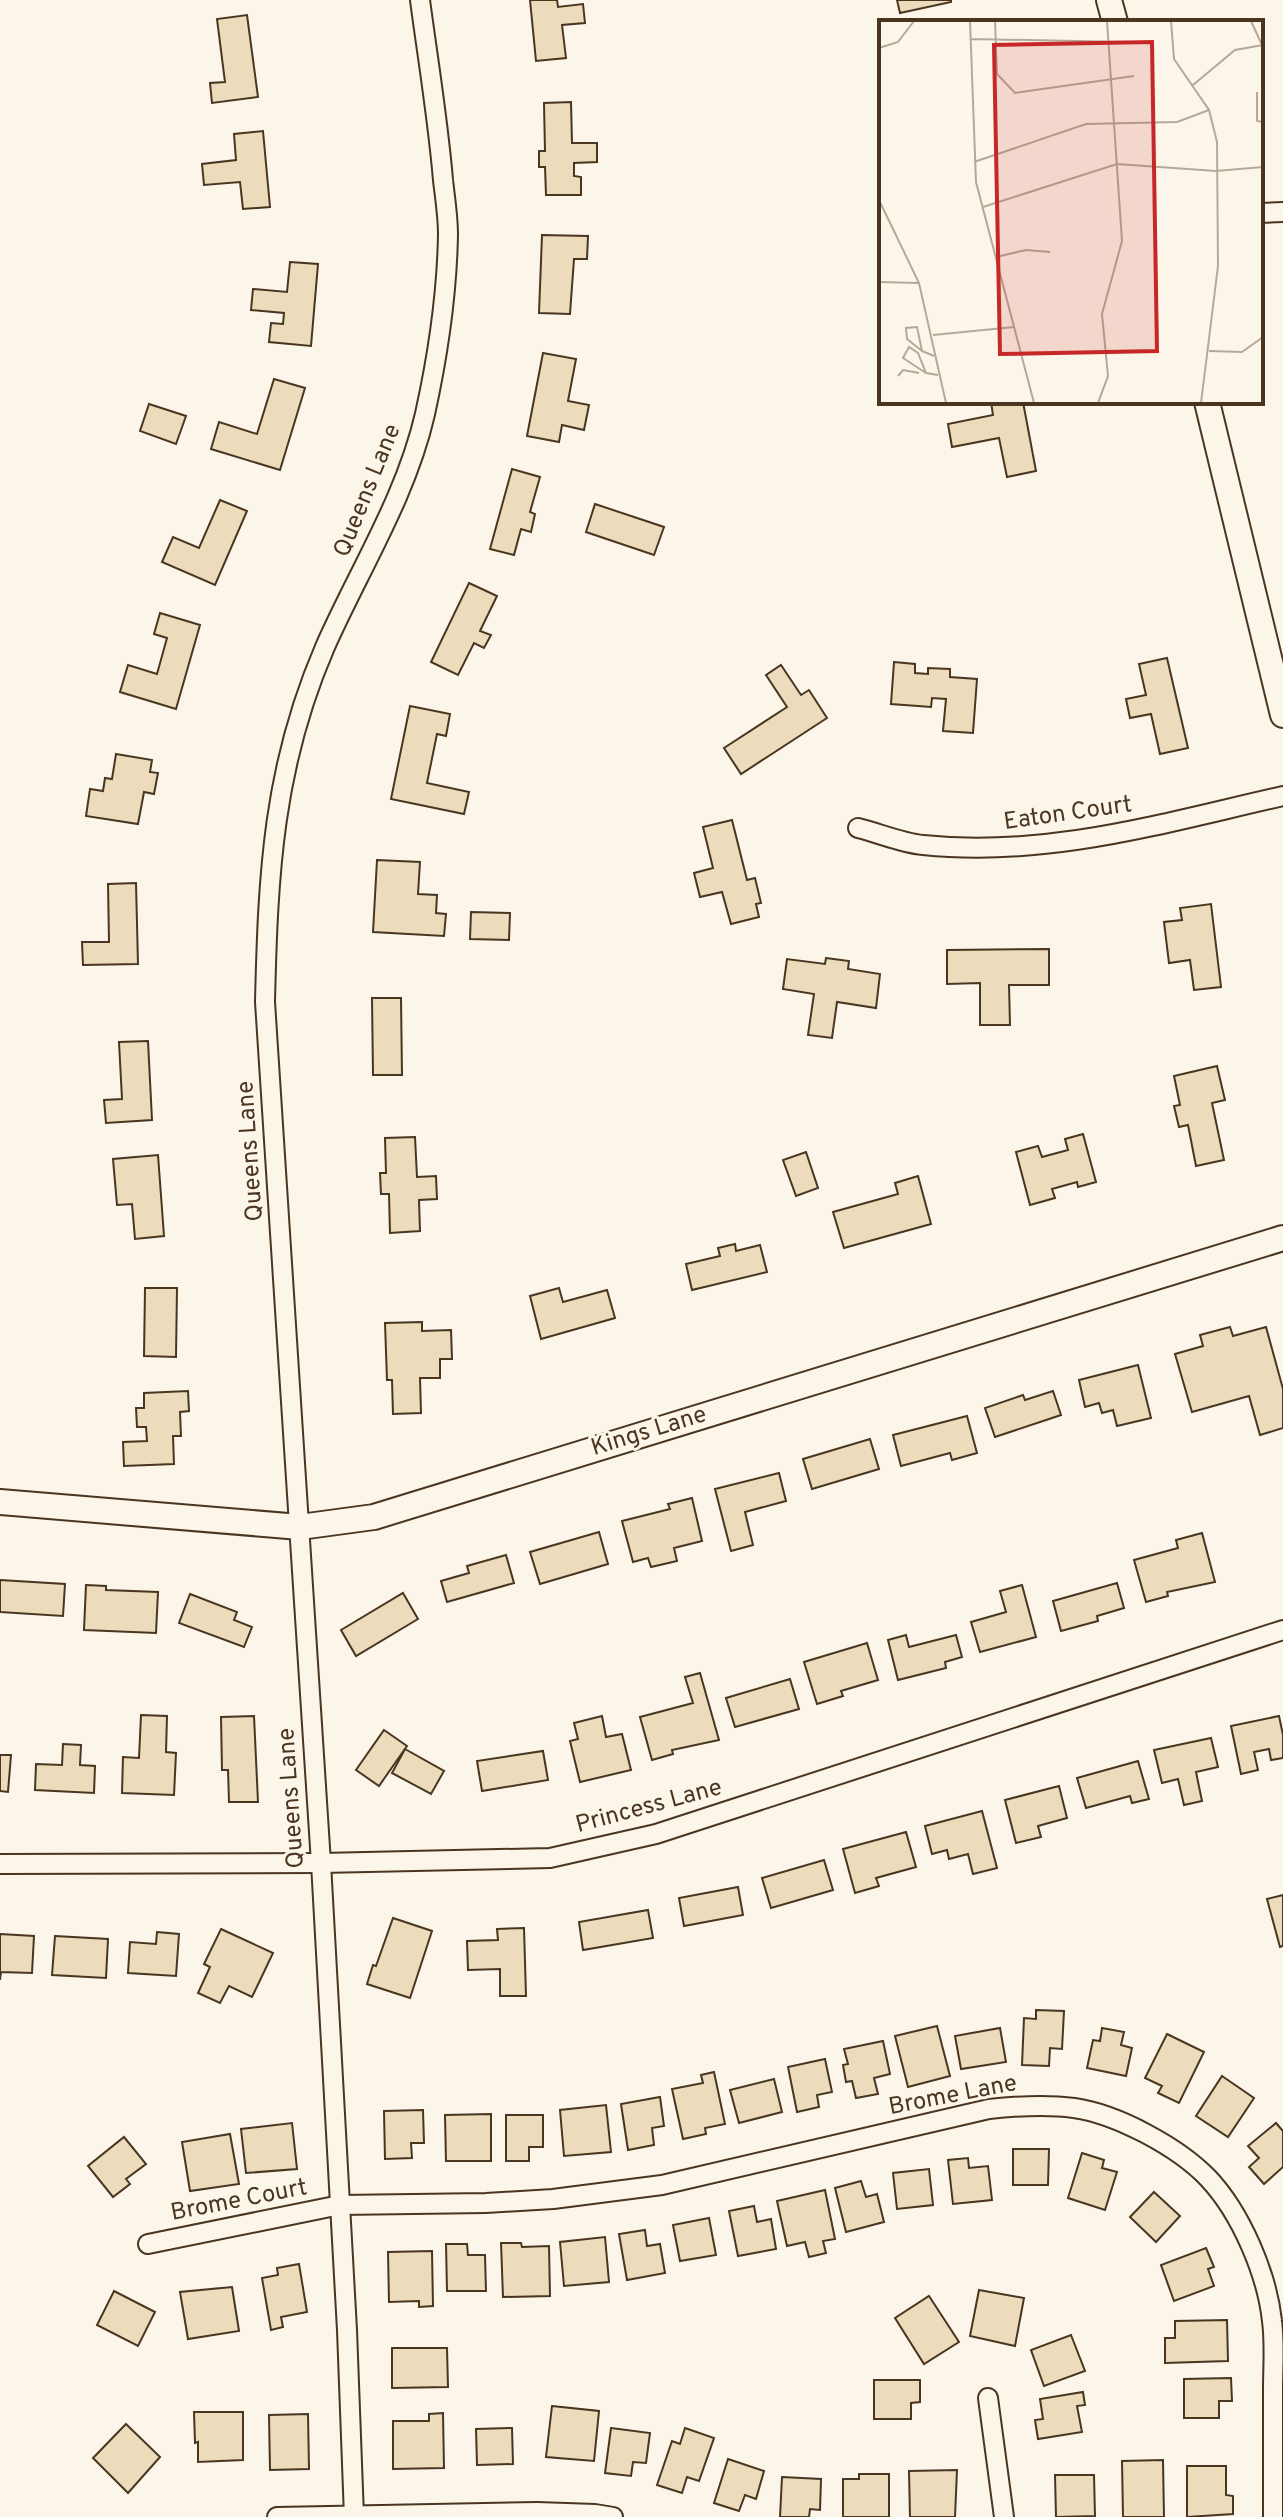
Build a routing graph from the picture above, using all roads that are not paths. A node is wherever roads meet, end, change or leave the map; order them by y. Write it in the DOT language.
graph roads {
  1 [pos="420,0"];
  2 [pos="1109,0"];
  3 [pos="1114,20"];
  4 [pos="1283,212"];
  5 [pos="1263,213"];
  6 [pos="1207,404"];
  7 [pos="1283,715"];
  8 [pos="1283,796"];
  9 [pos="858,828"];
  10 [pos="1283,1238"];
  11 [pos="0,1502"];
  12 [pos="300,1527"];
  13 [pos="1283,1630"];
  14 [pos="321,1863"];
  15 [pos="0,1864"];
  16 [pos="340,2205"];
  17 [pos="148,2244"];
  18 [pos="988,2398"];
  19 [pos="354,2515"];
  20 [pos="277,2517"];
  21 [pos="613,2517"];
  22 [pos="1004,2517"];
  23 [pos="1273,2517"];
  1 -- 12 [label="street, Queens Lane"];
  2 -- 3 [label="street"];
  4 -- 5 [label="street"];
  6 -- 7 [label="street"];
  8 -- 9 [label="street, Eaton Court"];
  10 -- 12 [label="street, Kings Lane"];
  11 -- 12 [label="street, Kings Lane"];
  12 -- 14 [label="street, Queens Lane"];
  13 -- 14 [label="street, Princess Lane"];
  14 -- 15 [label="street, Princess Lane"];
  14 -- 16 [label="street, Queens Lane"];
  16 -- 17 [label="street, Brome Court"];
  16 -- 19 [label="street, Queens Lane"];
  16 -- 23 [label="street, Brome Lane"];
  18 -- 22 [label="street"];
  19 -- 20 [label="street"];
  19 -- 21 [label="street"];
}
